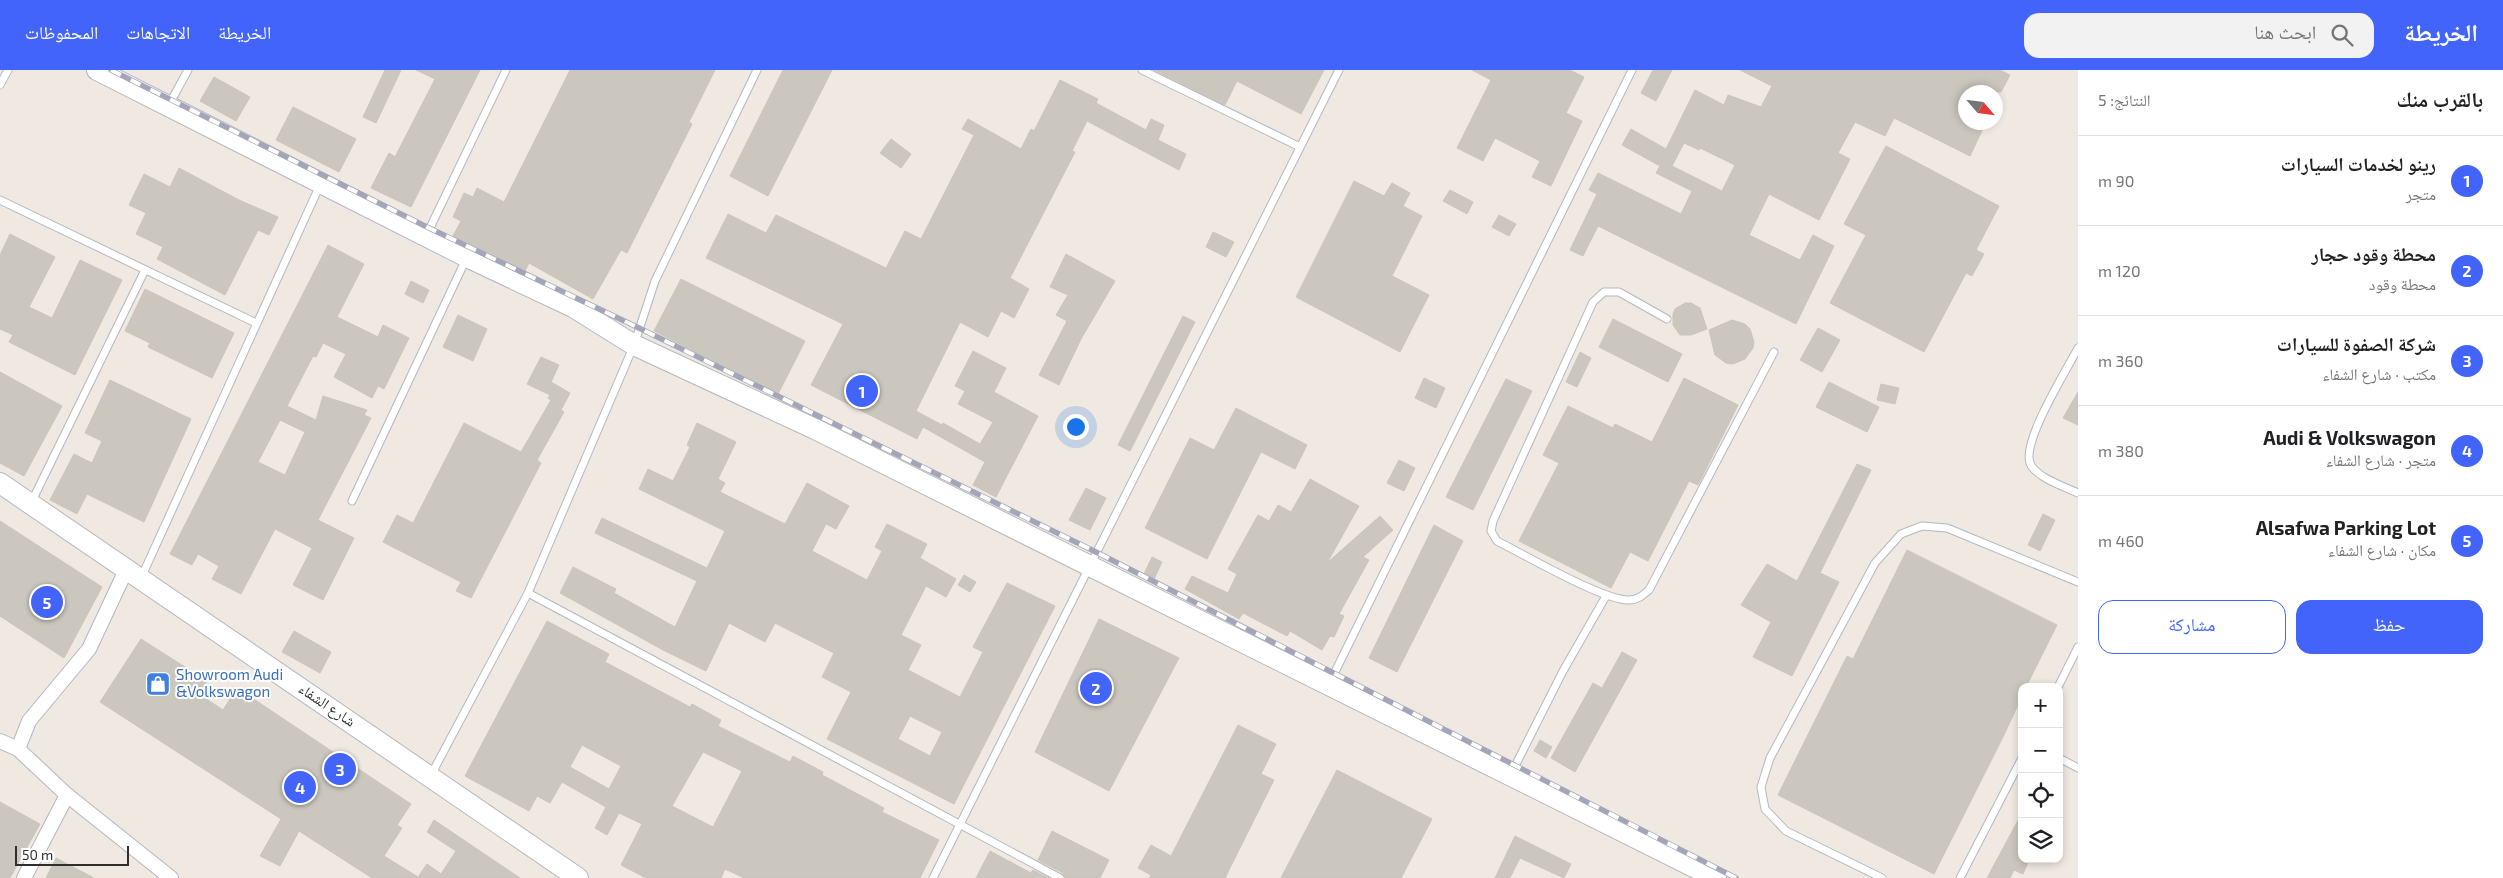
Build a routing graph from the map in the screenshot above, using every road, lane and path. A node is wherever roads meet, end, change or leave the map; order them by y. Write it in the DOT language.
graph roads {
  1 [pos="8,70"];
  2 [pos="98,70"];
  3 [pos="188,70"];
  4 [pos="506,70"];
  5 [pos="757,70"];
  6 [pos="1142,70"];
  7 [pos="1339,70"];
  8 [pos="1632,70"];
  9 [pos="0,85"];
  10 [pos="176,110"];
  11 [pos="1300,147"];
  12 [pos="321,183"];
  13 [pos="0,200"];
  14 [pos="427,236"];
  15 [pos="467,257"];
  16 [pos="145,270"];
  17 [pos="1667,319"];
  18 [pos="256,323"];
  19 [pos="634,345"];
  20 [pos="2078,348"];
  21 [pos="1774,352"];
  22 [pos="0,483"];
  23 [pos="2078,493"];
  24 [pos="352,501"];
  25 [pos="30,504"];
  26 [pos="1090,567"];
  27 [pos="134,573"];
  28 [pos="2078,582"];
  29 [pos="528,593"];
  30 [pos="1606,596"];
  31 [pos="2078,647"];
  32 [pos="2060,683"];
  33 [pos="1327,686"];
  34 [pos="0,741"];
  35 [pos="18,749"];
  36 [pos="2063,760"];
  37 [pos="2018,766"];
  38 [pos="2078,768"];
  39 [pos="430,776"];
  40 [pos="1510,776"];
  41 [pos="67,795"];
  42 [pos="960,824"];
  43 [pos="24,878"];
  44 [pos="171,878"];
  45 [pos="578,878"];
  46 [pos="933,878"];
  47 [pos="1060,878"];
  48 [pos="1716,878"];
  49 [pos="1882,878"];
  50 [pos="1960,878"];
  1 -- 9 [label="lane"];
  2 -- 10 [label="street"];
  3 -- 10 [label="lane"];
  4 -- 14 [label="lane"];
  5 -- 19 [label="lane"];
  6 -- 11 [label="lane"];
  7 -- 11 [label="lane"];
  8 -- 33 [label="lane"];
  10 -- 12 [label="street"];
  11 -- 26 [label="lane"];
  12 -- 14 [label="street"];
  12 -- 18 [label="lane"];
  13 -- 16 [label="lane"];
  14 -- 15 [label="street"];
  15 -- 19 [label="street"];
  15 -- 24 [label="lane"];
  16 -- 18 [label="lane"];
  16 -- 25 [label="lane"];
  17 -- 30 [label="lane"];
  18 -- 27 [label="lane"];
  19 -- 26 [label="street"];
  19 -- 29 [label="lane"];
  20 -- 23 [label="lane"];
  21 -- 30 [label="lane"];
  22 -- 25 [label="street, شارع الشفاء"];
  25 -- 27 [label="street, شارع الشفاء"];
  26 -- 33 [label="street"];
  26 -- 42 [label="lane"];
  27 -- 35 [label="street"];
  27 -- 39 [label="street, شارع الشفاء"];
  28 -- 49 [label="lane"];
  29 -- 39 [label="lane"];
  29 -- 42 [label="lane"];
  30 -- 40 [label="lane"];
  31 -- 32 [label="lane"];
  33 -- 40 [label="street"];
  34 -- 35 [label="street"];
  35 -- 41 [label="street"];
  36 -- 38 [label="lane"];
  37 -- 50 [label="lane"];
  39 -- 45 [label="street, شارع الشفاء"];
  40 -- 48 [label="street"];
  41 -- 43 [label="street"];
  41 -- 44 [label="street"];
  42 -- 46 [label="lane"];
  42 -- 47 [label="lane"];
}
